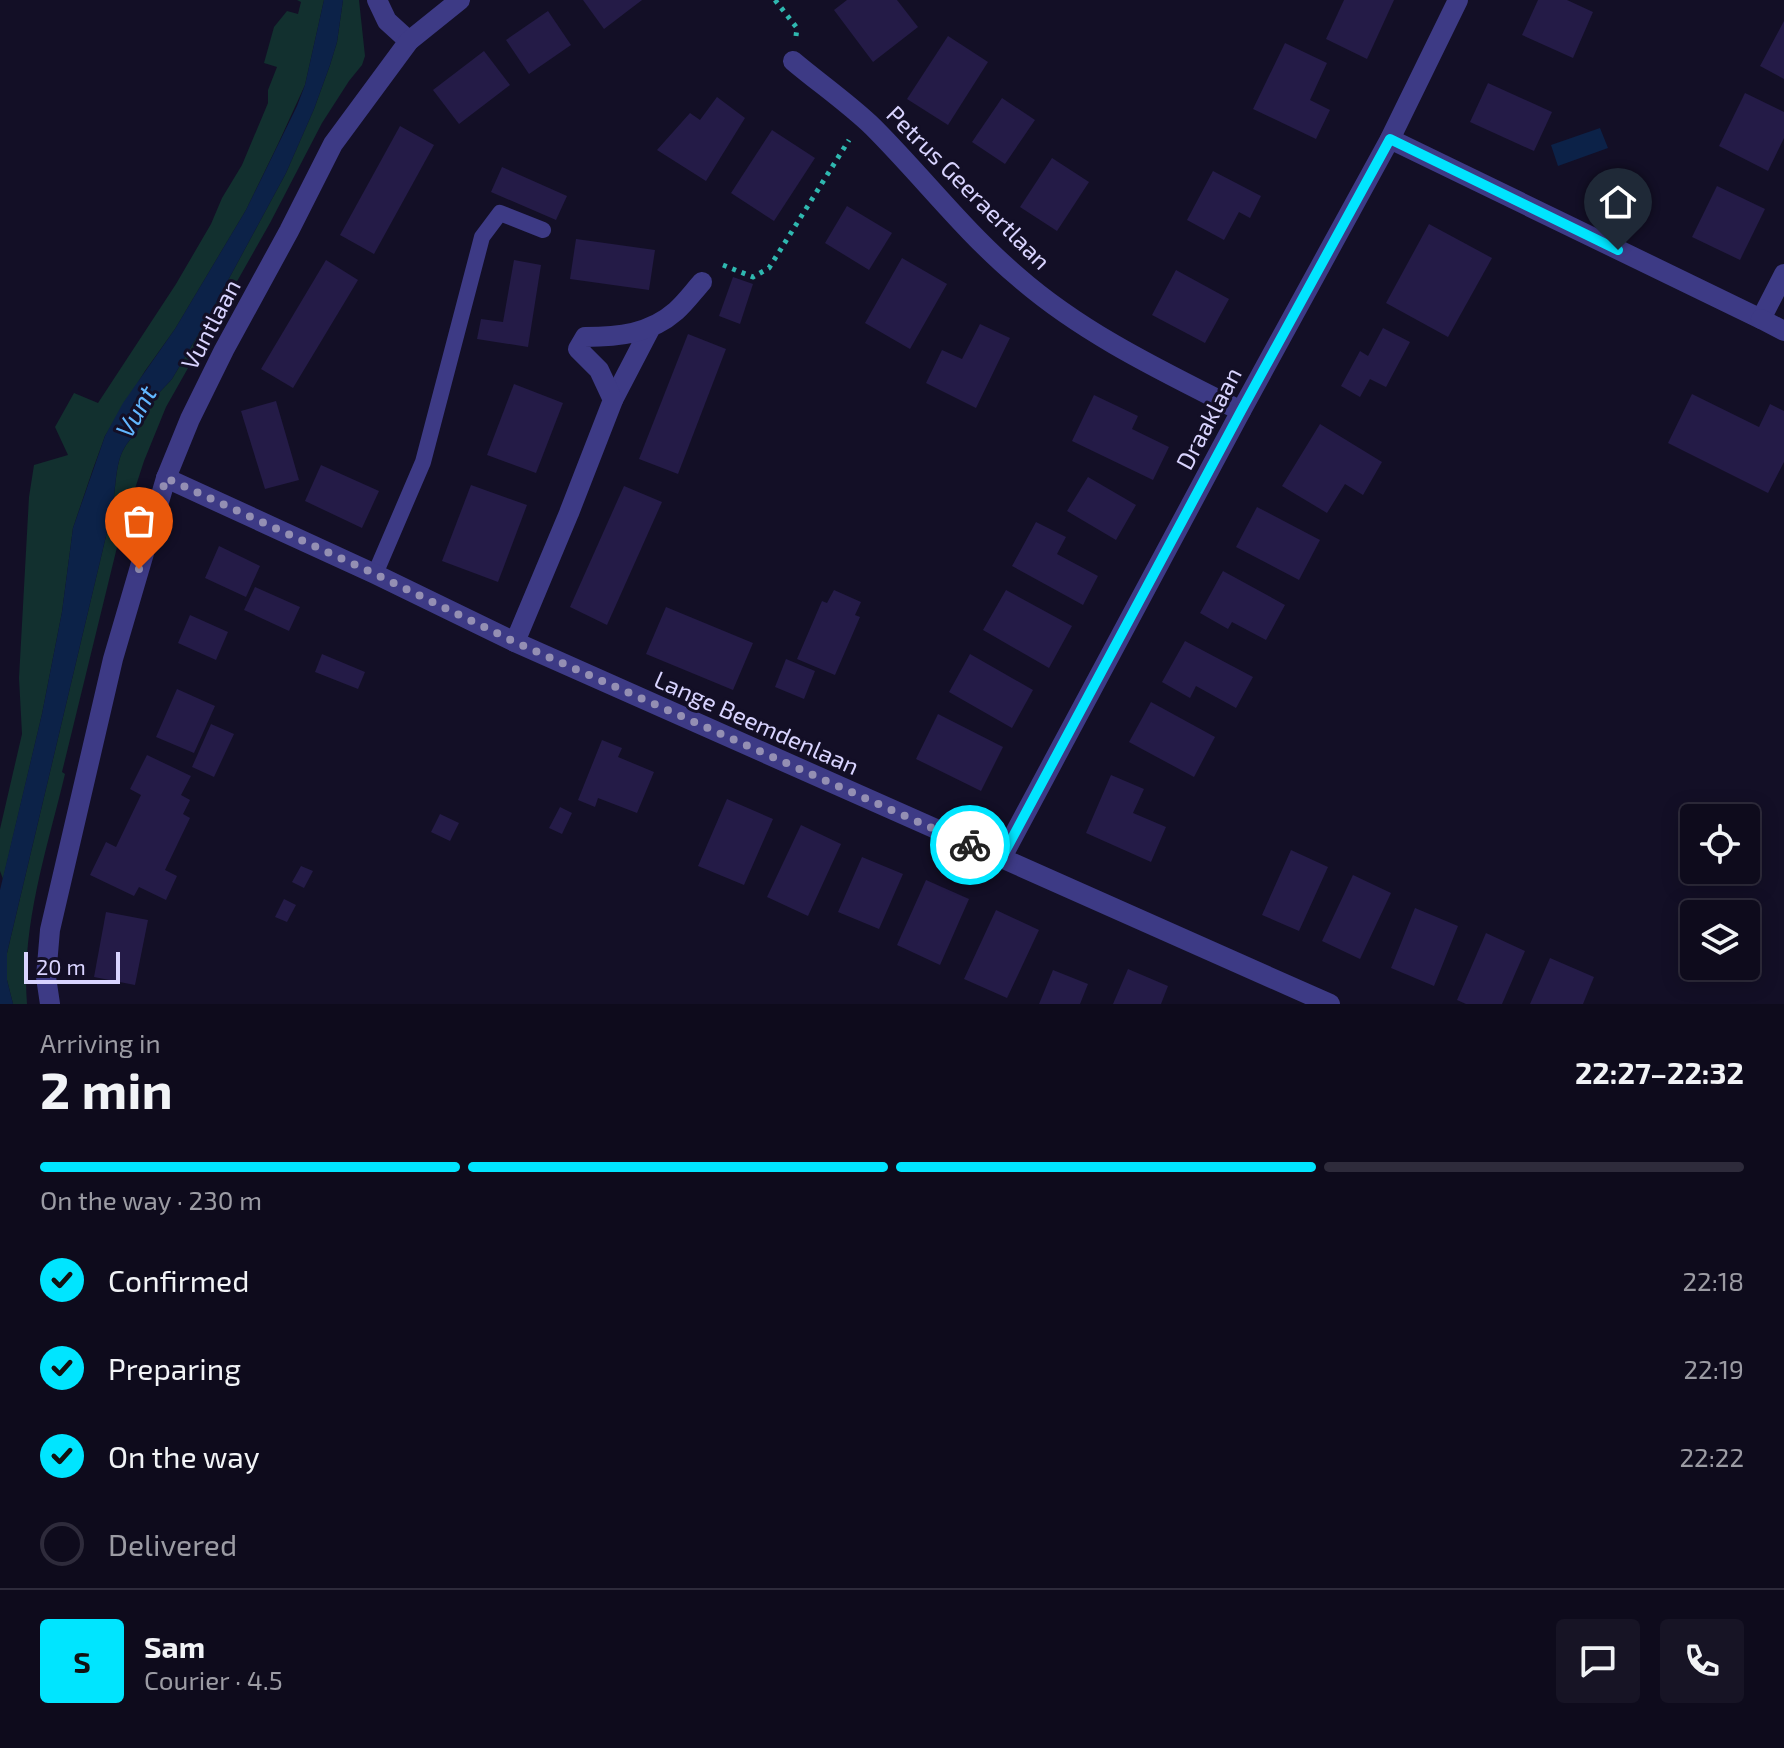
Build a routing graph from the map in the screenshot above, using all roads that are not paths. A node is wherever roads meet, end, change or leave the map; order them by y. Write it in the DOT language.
graph roads {
  1 [pos="377,0"];
  2 [pos="460,0"];
  3 [pos="1458,0"];
  4 [pos="409,41"];
  5 [pos="793,61"];
  6 [pos="1390,139"];
  7 [pos="543,230"];
  8 [pos="1784,274"];
  9 [pos="702,282"];
  10 [pos="1761,319"];
  11 [pos="650,329"];
  12 [pos="1784,331"];
  13 [pos="613,400"];
  14 [pos="1241,411"];
  15 [pos="166,478"];
  16 [pos="375,574"];
  17 [pos="515,642"];
  18 [pos="1001,859"];
  19 [pos="50,1004"];
  20 [pos="1330,1004"];
  1 -- 4 [label="street"];
  2 -- 4 [label="street, Vuntlaan"];
  3 -- 6 [label="street, Draaklaan"];
  4 -- 15 [label="street, Vuntlaan"];
  5 -- 14 [label="street, Petrus Geeraertlaan"];
  6 -- 10 [label="street"];
  6 -- 14 [label="street, Draaklaan"];
  7 -- 16 [label="lane"];
  8 -- 10 [label="street"];
  9 -- 11 [label="street"];
  10 -- 12 [label="street"];
  11 -- 13 [label="street"];
  11 -- 13 [label="street"];
  13 -- 17 [label="street"];
  14 -- 18 [label="street, Draaklaan"];
  15 -- 16 [label="street, Lange Beemdenlaan"];
  15 -- 19 [label="street, Vuntlaan"];
  16 -- 17 [label="street, Lange Beemdenlaan"];
  17 -- 18 [label="street, Lange Beemdenlaan"];
  18 -- 20 [label="street, Lange Beemdenlaan"];
}
